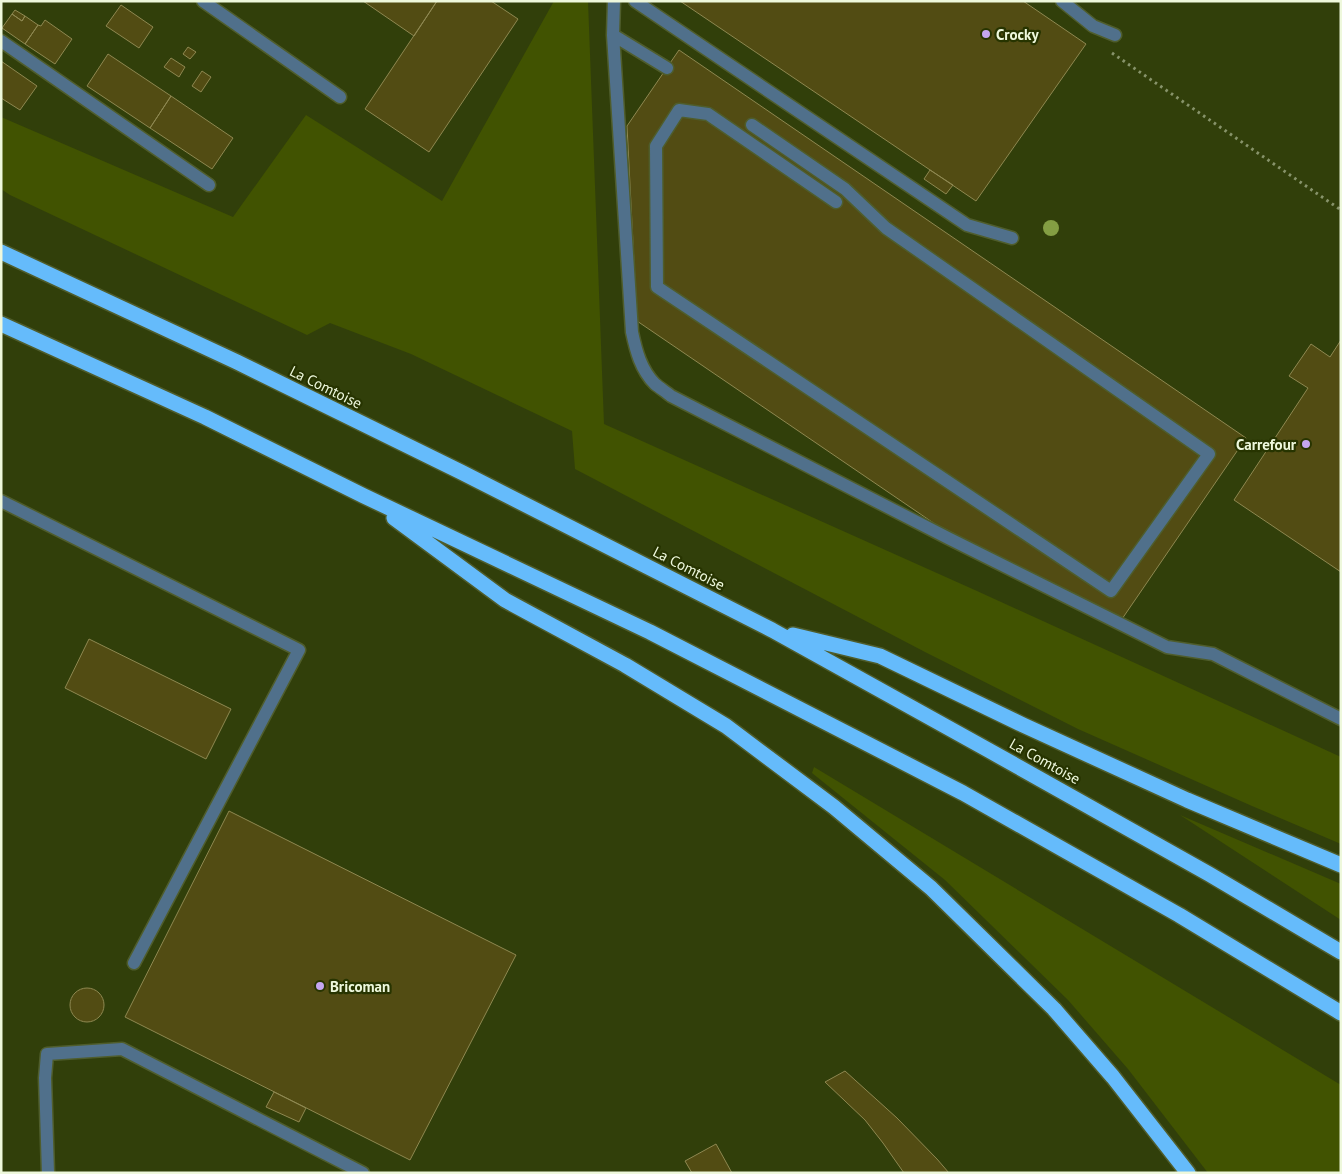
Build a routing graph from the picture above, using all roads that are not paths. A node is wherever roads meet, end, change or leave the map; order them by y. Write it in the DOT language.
graph roads {
  1 [pos="203,1"];
  2 [pos="614,1"];
  3 [pos="635,1"];
  4 [pos="1062,1"];
  5 [pos="613,35"];
  6 [pos="1115,35"];
  7 [pos="1,41"];
  8 [pos="667,68"];
  9 [pos="340,97"];
  10 [pos="752,125"];
  11 [pos="209,185"];
  12 [pos="836,202"];
  13 [pos="1012,238"];
  14 [pos="1,252"];
  15 [pos="1,324"];
  16 [pos="364,496"];
  17 [pos="1,501"];
  18 [pos="772,630"];
  19 [pos="1341,719"];
  20 [pos="1341,865"];
  21 [pos="1341,952"];
  22 [pos="134,963"];
  23 [pos="1341,1013"];
  24 [pos="48,1173"];
  25 [pos="363,1173"];
  26 [pos="1188,1173"];
  1 -- 9 [label="lane"];
  2 -- 5 [label="lane"];
  3 -- 13 [label="lane"];
  4 -- 6 [label="lane"];
  5 -- 8 [label="lane"];
  5 -- 19 [label="lane"];
  7 -- 11 [label="lane"];
  10 -- 12 [label="lane"];
  14 -- 18 [label="highway, La Comtoise"];
  15 -- 16 [label="highway"];
  16 -- 23 [label="highway"];
  16 -- 26 [label="highway"];
  17 -- 22 [label="lane"];
  18 -- 20 [label="highway"];
  18 -- 21 [label="highway, La Comtoise"];
  24 -- 25 [label="lane"];
}
